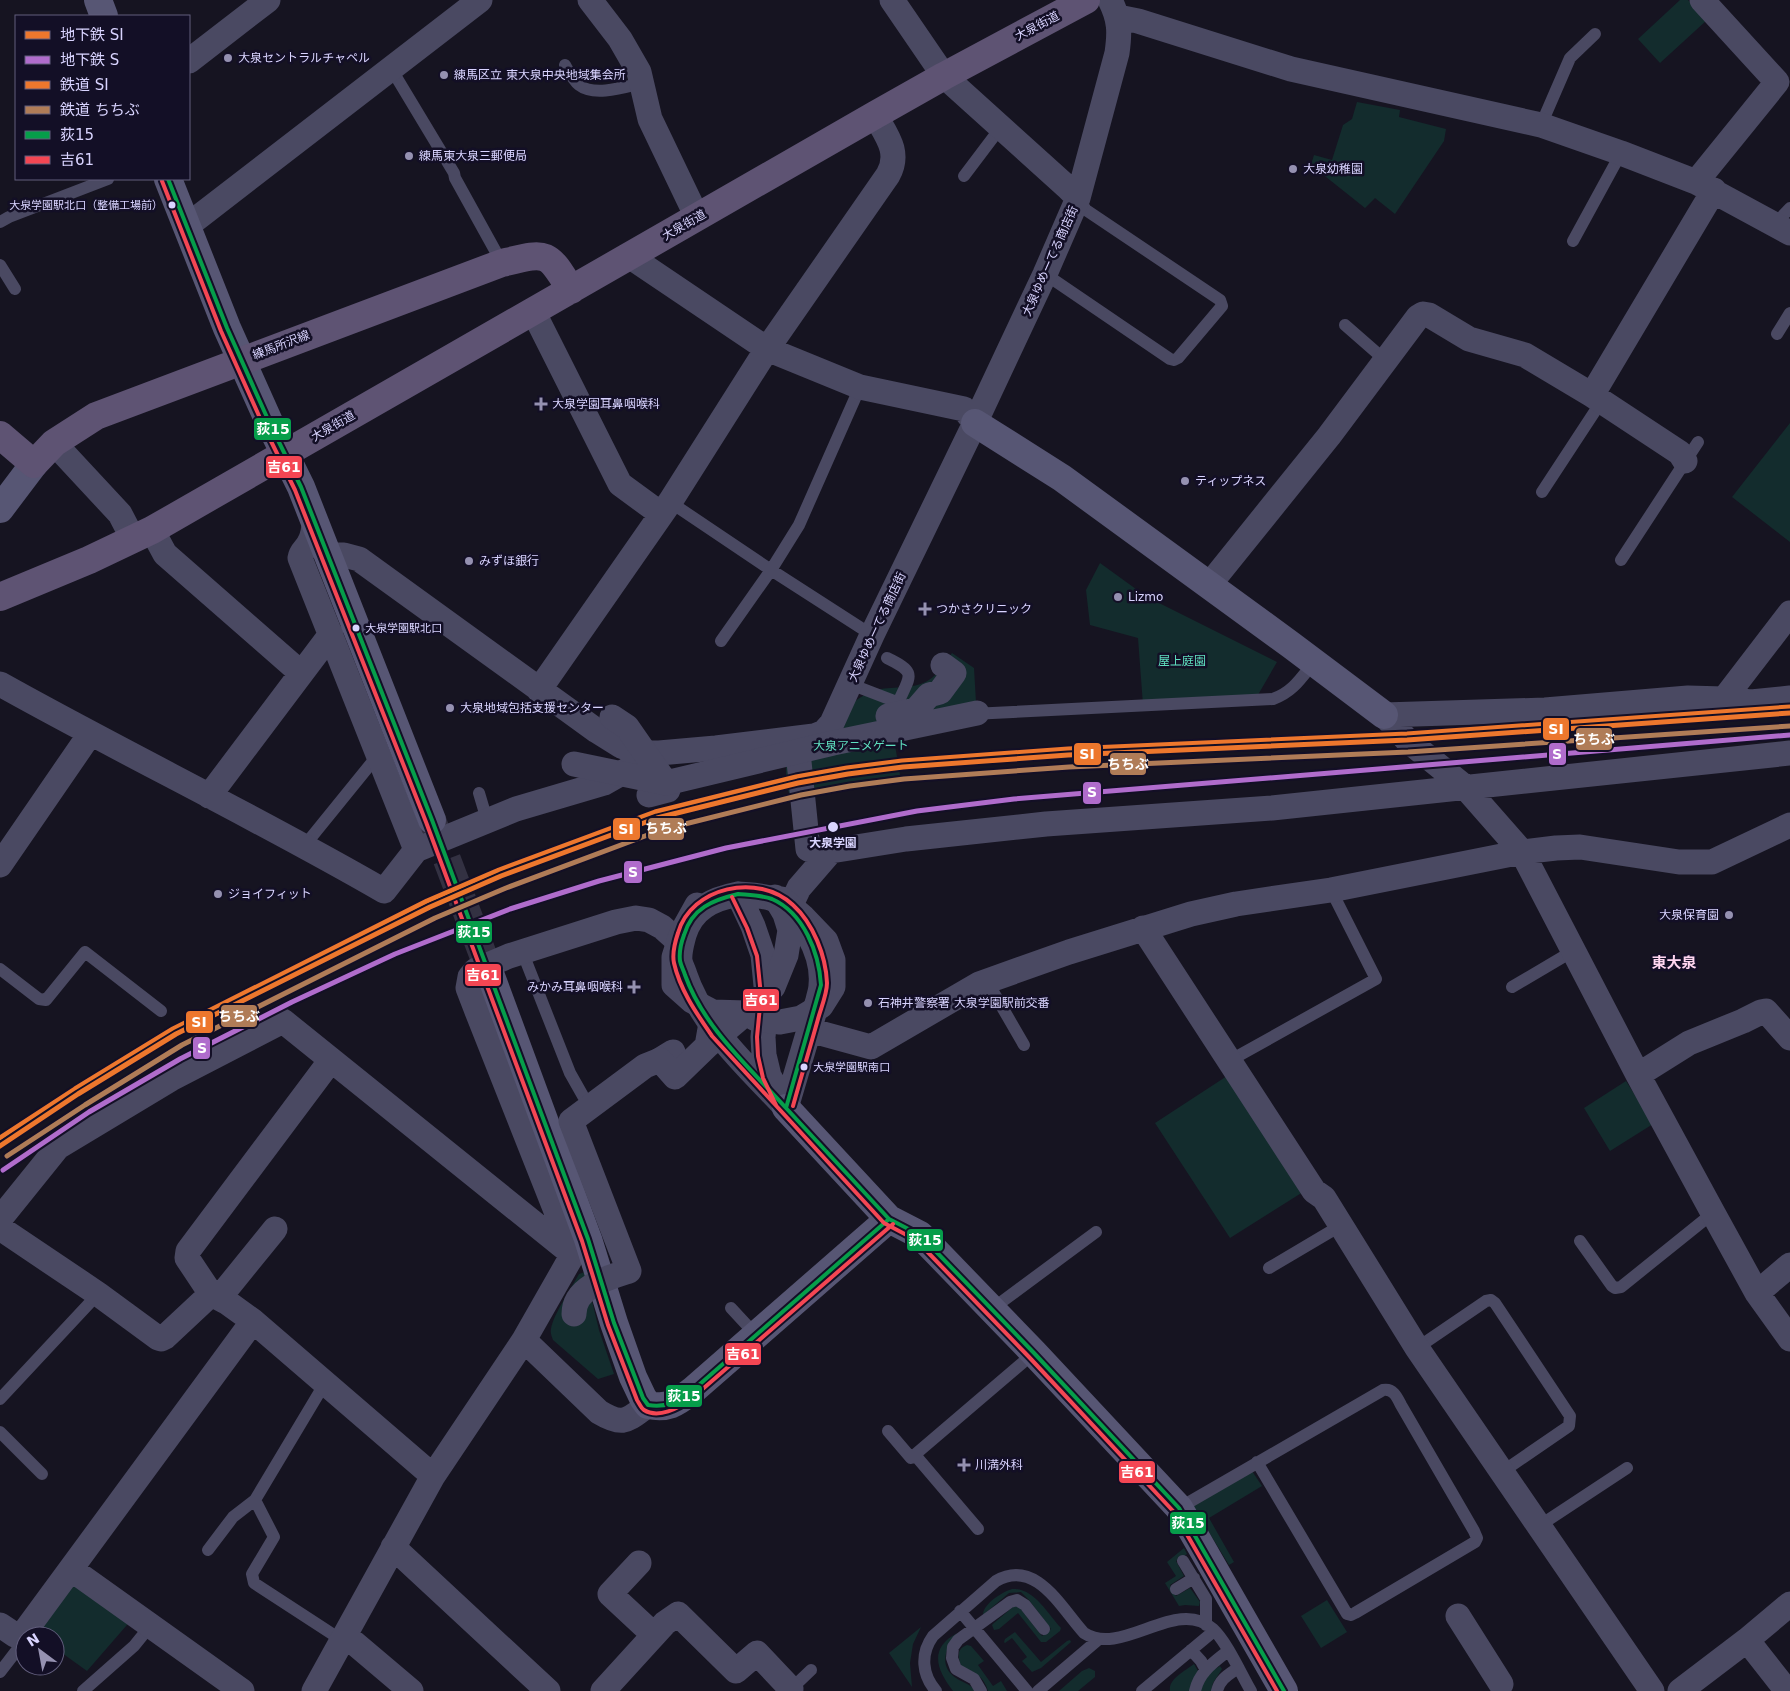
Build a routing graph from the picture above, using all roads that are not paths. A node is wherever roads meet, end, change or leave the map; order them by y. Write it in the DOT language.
graph roads {
  1 [pos="98,0"];
  2 [pos="268,0"];
  3 [pos="480,0"];
  4 [pos="590,0"];
  5 [pos="892,0"];
  6 [pos="1086,0"];
  7 [pos="1702,0"];
  8 [pos="1114,8"];
  9 [pos="104,15"];
  10 [pos="1595,34"];
  11 [pos="190,60"];
  12 [pos="565,65"];
  13 [pos="392,70"];
  14 [pos="1783,75"];
  15 [pos="944,76"];
  16 [pos="642,83"];
  17 [pos="875,115"];
  18 [pos="1541,125"];
  19 [pos="1001,127"];
  20 [pos="1621,153"];
  21 [pos="964,176"];
  22 [pos="105,180"];
  23 [pos="168,180"];
  24 [pos="1705,186"];
  25 [pos="1078,198"];
  26 [pos="698,217"];
  27 [pos="0,222"];
  28 [pos="1785,222"];
  29 [pos="187,226"];
  30 [pos="1573,241"];
  31 [pos="629,256"];
  32 [pos="502,263"];
  33 [pos="0,265"];
  34 [pos="1045,274"];
  35 [pos="15,289"];
  36 [pos="571,290"];
  37 [pos="533,312"];
  38 [pos="1790,313"];
  39 [pos="1345,324"];
  40 [pos="1777,334"];
  41 [pos="767,349"];
  42 [pos="242,360"];
  43 [pos="1385,360"];
  44 [pos="860,387"];
  45 [pos="1596,398"];
  46 [pos="975,423"];
  47 [pos="0,435"];
  48 [pos="54,442"];
  49 [pos="1692,452"];
  50 [pos="284,454"];
  51 [pos="34,464"];
  52 [pos="1542,492"];
  53 [pos="666,508"];
  54 [pos="0,510"];
  55 [pos="314,521"];
  56 [pos="142,535"];
  57 [pos="327,555"];
  58 [pos="1621,560"];
  59 [pos="771,570"];
  60 [pos="1209,585"];
  61 [pos="0,597"];
  62 [pos="1790,613"];
  63 [pos="331,634"];
  64 [pos="872,635"];
  65 [pos="721,641"];
  66 [pos="887,658"];
  67 [pos="1314,662"];
  68 [pos="943,665"];
  69 [pos="301,673"];
  70 [pos="0,684"];
  71 [pos="850,684"];
  72 [pos="538,690"];
  73 [pos="1790,698"];
  74 [pos="1724,699"];
  75 [pos="977,706"];
  76 [pos="1384,715"];
  77 [pos="612,717"];
  78 [pos="920,718"];
  79 [pos="90,734"];
  80 [pos="798,752"];
  81 [pos="640,753"];
  82 [pos="1790,753"];
  83 [pos="378,755"];
  84 [pos="574,764"];
  85 [pos="1464,787"];
  86 [pos="661,790"];
  87 [pos="479,793"];
  88 [pos="209,796"];
  89 [pos="432,820"];
  90 [pos="487,820"];
  91 [pos="1790,825"];
  92 [pos="305,845"];
  93 [pos="808,849"];
  94 [pos="416,850"];
  95 [pos="1522,852"];
  96 [pos="0,865"];
  97 [pos="1331,890"];
  98 [pos="738,894"];
  99 [pos="782,902"];
  100 [pos="697,905"];
  101 [pos="1143,928"];
  102 [pos="681,944"];
  103 [pos="522,951"];
  104 [pos="1572,951"];
  105 [pos="0,969"];
  106 [pos="491,976"];
  107 [pos="987,981"];
  108 [pos="1512,987"];
  109 [pos="161,1011"];
  110 [pos="713,1012"];
  111 [pos="746,1014"];
  112 [pos="814,1021"];
  113 [pos="1790,1038"];
  114 [pos="1024,1045"];
  115 [pos="707,1046"];
  116 [pos="331,1060"];
  117 [pos="1229,1061"];
  118 [pos="1638,1075"];
  119 [pos="786,1108"];
  120 [pos="598,1114"];
  121 [pos="1713,1213"];
  122 [pos="0,1219"];
  123 [pos="889,1219"];
  124 [pos="1340,1226"];
  125 [pos="0,1228"];
  126 [pos="275,1229"];
  127 [pos="1096,1232"];
  128 [pos="1580,1241"];
  129 [pos="573,1254"];
  130 [pos="1790,1265"];
  131 [pos="1269,1268"];
  132 [pos="1758,1293"];
  133 [pos="98,1294"];
  134 [pos="215,1296"];
  135 [pos="731,1308"];
  136 [pos="992,1309"];
  137 [pos="574,1314"];
  138 [pos="252,1320"];
  139 [pos="756,1336"];
  140 [pos="1790,1339"];
  141 [pos="524,1340"];
  142 [pos="1417,1348"];
  143 [pos="1034,1353"];
  144 [pos="325,1383"];
  145 [pos="0,1398"];
  146 [pos="648,1405"];
  147 [pos="888,1430"];
  148 [pos="0,1432"];
  149 [pos="915,1455"];
  150 [pos="1257,1462"];
  151 [pos="1627,1468"];
  152 [pos="1502,1472"];
  153 [pos="42,1474"];
  154 [pos="433,1476"];
  155 [pos="255,1500"];
  156 [pos="1179,1508"];
  157 [pos="1539,1526"];
  158 [pos="978,1529"];
  159 [pos="393,1547"];
  160 [pos="208,1550"];
  161 [pos="1184,1561"];
  162 [pos="639,1563"];
  163 [pos="71,1569"];
  164 [pos="1194,1578"];
  165 [pos="1176,1589"];
  166 [pos="1790,1604"];
  167 [pos="960,1611"];
  168 [pos="1458,1616"];
  169 [pos="151,1626"];
  170 [pos="1210,1628"];
  171 [pos="976,1629"];
  172 [pos="1044,1629"];
  173 [pos="10,1630"];
  174 [pos="654,1635"];
  175 [pos="344,1639"];
  176 [pos="1100,1639"];
  177 [pos="1747,1640"];
  178 [pos="1191,1650"];
  179 [pos="1228,1651"];
  180 [pos="1238,1668"];
  181 [pos="811,1670"];
  182 [pos="1206,1670"];
  183 [pos="0,1672"];
  184 [pos="1148,1689"];
  185 [pos="1498,1689"];
  186 [pos="790,1690"];
  187 [pos="82,1691"];
  188 [pos="242,1691"];
  189 [pos="314,1691"];
  190 [pos="411,1691"];
  191 [pos="548,1691"];
  192 [pos="603,1691"];
  193 [pos="936,1691"];
  194 [pos="981,1691"];
  195 [pos="1027,1691"];
  196 [pos="1038,1691"];
  197 [pos="1195,1691"];
  198 [pos="1217,1691"];
  199 [pos="1251,1691"];
  200 [pos="1284,1691"];
  201 [pos="1652,1691"];
  202 [pos="1680,1691"];
  203 [pos="1787,1691"];
  1 -- 9 [label="street"];
  2 -- 11 [label="street"];
  3 -- 13 [label="street"];
  4 -- 16 [label="street"];
  5 -- 15 [label="street"];
  6 -- 15 [label="main road, 大泉街道"];
  7 -- 14 [label="street"];
  8 -- 18 [label="street"];
  8 -- 25 [label="street, 大泉ゆめーてる商店街"];
  10 -- 18 [label="lane"];
  12 -- 16 [label="lane"];
  13 -- 29 [label="street"];
  13 -- 32 [label="lane"];
  14 -- 24 [label="street"];
  15 -- 17 [label="main road, 大泉街道"];
  15 -- 19 [label="street"];
  16 -- 26 [label="street"];
  17 -- 26 [label="main road, 大泉街道"];
  17 -- 41 [label="street"];
  18 -- 20 [label="street"];
  19 -- 21 [label="lane"];
  19 -- 25 [label="street"];
  20 -- 24 [label="street"];
  20 -- 30 [label="lane"];
  22 -- 27 [label="lane"];
  23 -- 29 [label="street"];
  24 -- 28 [label="street"];
  24 -- 45 [label="street"];
  25 -- 34 [label="street, 大泉ゆめーてる商店街"];
  25 -- 34 [label="lane"];
  26 -- 31 [label="main road, 大泉街道"];
  29 -- 42 [label="street"];
  31 -- 36 [label="main road, 大泉街道"];
  31 -- 41 [label="street"];
  32 -- 36 [label="main road, 練馬所沢線"];
  32 -- 42 [label="main road, 練馬所沢線"];
  33 -- 35 [label="lane"];
  34 -- 46 [label="street, 大泉ゆめーてる商店街"];
  36 -- 37 [label="main road, 大泉街道"];
  37 -- 50 [label="main road, 大泉街道"];
  37 -- 53 [label="street"];
  38 -- 40 [label="lane"];
  39 -- 43 [label="lane"];
  41 -- 44 [label="street"];
  41 -- 53 [label="street"];
  42 -- 48 [label="main road, 練馬所沢線"];
  42 -- 50 [label="street"];
  43 -- 45 [label="street"];
  43 -- 60 [label="street"];
  44 -- 46 [label="street"];
  44 -- 59 [label="lane"];
  45 -- 49 [label="street"];
  45 -- 52 [label="lane"];
  46 -- 60 [label="street"];
  46 -- 64 [label="street, 大泉ゆめーてる商店街"];
  47 -- 51 [label="main road"];
  48 -- 51 [label="main road, 練馬所沢線"];
  48 -- 56 [label="street"];
  49 -- 58 [label="lane"];
  50 -- 55 [label="street"];
  50 -- 56 [label="main road"];
  51 -- 54 [label="street"];
  53 -- 59 [label="lane"];
  53 -- 72 [label="street"];
  55 -- 57 [label="street"];
  55 -- 63 [label="street"];
  56 -- 61 [label="main road"];
  56 -- 69 [label="street"];
  57 -- 72 [label="street, 大泉ゆめーてる商店街"];
  57 -- 89 [label="street"];
  59 -- 64 [label="lane"];
  59 -- 65 [label="lane"];
  60 -- 67 [label="street"];
  62 -- 74 [label="street"];
  63 -- 69 [label="street"];
  63 -- 83 [label="street"];
  64 -- 71 [label="street, 大泉ゆめーてる商店街"];
  66 -- 78 [label="lane"];
  67 -- 76 [label="street"];
  67 -- 78 [label="lane"];
  68 -- 78 [label="street, bridge"];
  69 -- 88 [label="street"];
  70 -- 79 [label="street"];
  71 -- 78 [label="lane"];
  71 -- 81 [label="street, 大泉ゆめーてる商店街"];
  72 -- 81 [label="street, 大泉ゆめーてる商店街"];
  73 -- 74 [label="street"];
  74 -- 76 [label="street"];
  75 -- 78 [label="street, bridge"];
  76 -- 85 [label="street"];
  77 -- 86 [label="street, bridge"];
  78 -- 80 [label="street, bridge"];
  79 -- 88 [label="street"];
  79 -- 96 [label="street"];
  80 -- 86 [label="street, bridge"];
  80 -- 93 [label="street"];
  81 -- 90 [label="street"];
  82 -- 85 [label="street"];
  83 -- 92 [label="lane"];
  83 -- 94 [label="street"];
  84 -- 86 [label="street, bridge"];
  85 -- 95 [label="street"];
  85 -- 99 [label="street"];
  87 -- 90 [label="lane"];
  88 -- 92 [label="street"];
  90 -- 94 [label="street"];
  91 -- 95 [label="street"];
  92 -- 94 [label="street"];
  95 -- 97 [label="street"];
  95 -- 104 [label="street"];
  97 -- 101 [label="street"];
  97 -- 117 [label="lane"];
  98 -- 99 [label="street"];
  98 -- 102 [label="street"];
  98 -- 119 [label="street"];
  99 -- 111 [label="street, bridge"];
  99 -- 112 [label="street, bridge"];
  100 -- 110 [label="street, bridge"];
  101 -- 107 [label="street"];
  101 -- 117 [label="street"];
  102 -- 103 [label="street"];
  102 -- 119 [label="street"];
  103 -- 120 [label="lane"];
  103 -- 129 [label="street"];
  104 -- 108 [label="lane"];
  104 -- 118 [label="street"];
  105 -- 109 [label="lane"];
  106 -- 146 [label="street"];
  107 -- 112 [label="street"];
  107 -- 114 [label="lane"];
  110 -- 111 [label="street, bridge"];
  110 -- 115 [label="street, bridge"];
  111 -- 112 [label="street, bridge"];
  111 -- 115 [label="street, bridge"];
  112 -- 119 [label="street"];
  113 -- 118 [label="street"];
  115 -- 137 [label="street, bridge"];
  116 -- 122 [label="street"];
  116 -- 129 [label="street"];
  116 -- 134 [label="street"];
  117 -- 124 [label="street"];
  118 -- 121 [label="street"];
  119 -- 123 [label="street"];
  121 -- 128 [label="lane"];
  121 -- 132 [label="street"];
  123 -- 136 [label="street"];
  123 -- 139 [label="street"];
  124 -- 131 [label="lane"];
  124 -- 142 [label="street"];
  125 -- 133 [label="street"];
  126 -- 134 [label="street"];
  127 -- 136 [label="lane"];
  129 -- 141 [label="street"];
  130 -- 132 [label="street"];
  132 -- 140 [label="street"];
  133 -- 134 [label="street"];
  133 -- 145 [label="lane"];
  134 -- 138 [label="street"];
  135 -- 139 [label="lane"];
  136 -- 143 [label="street"];
  138 -- 144 [label="street"];
  138 -- 163 [label="street"];
  139 -- 146 [label="street"];
  141 -- 146 [label="street"];
  141 -- 154 [label="street"];
  142 -- 152 [label="street"];
  142 -- 152 [label="lane"];
  143 -- 149 [label="lane"];
  143 -- 156 [label="street"];
  144 -- 154 [label="street"];
  144 -- 155 [label="lane"];
  147 -- 149 [label="lane"];
  148 -- 153 [label="lane"];
  149 -- 158 [label="lane"];
  150 -- 150 [label="lane"];
  150 -- 156 [label="lane"];
  151 -- 157 [label="lane"];
  152 -- 157 [label="street"];
  154 -- 159 [label="street"];
  155 -- 160 [label="lane"];
  155 -- 175 [label="lane"];
  156 -- 200 [label="street"];
  157 -- 201 [label="street"];
  159 -- 175 [label="street"];
  159 -- 191 [label="street"];
  161 -- 164 [label="lane"];
  162 -- 174 [label="street"];
  163 -- 169 [label="street"];
  163 -- 173 [label="street"];
  164 -- 165 [label="lane"];
  164 -- 170 [label="lane"];
  166 -- 177 [label="street"];
  167 -- 171 [label="lane"];
  167 -- 176 [label="lane"];
  167 -- 193 [label="lane"];
  168 -- 185 [label="street"];
  169 -- 187 [label="lane"];
  169 -- 188 [label="street"];
  170 -- 176 [label="lane"];
  170 -- 178 [label="lane"];
  170 -- 179 [label="lane"];
  171 -- 172 [label="lane"];
  171 -- 194 [label="lane"];
  171 -- 195 [label="lane"];
  173 -- 183 [label="lane"];
  174 -- 186 [label="street"];
  174 -- 192 [label="street"];
  175 -- 189 [label="street"];
  175 -- 190 [label="street"];
  176 -- 196 [label="lane"];
  177 -- 202 [label="street"];
  177 -- 203 [label="street"];
  178 -- 182 [label="lane"];
  178 -- 184 [label="lane"];
  179 -- 180 [label="lane"];
  179 -- 182 [label="lane"];
  180 -- 198 [label="lane"];
  180 -- 199 [label="lane"];
  181 -- 186 [label="lane"];
  182 -- 197 [label="lane"];
}
